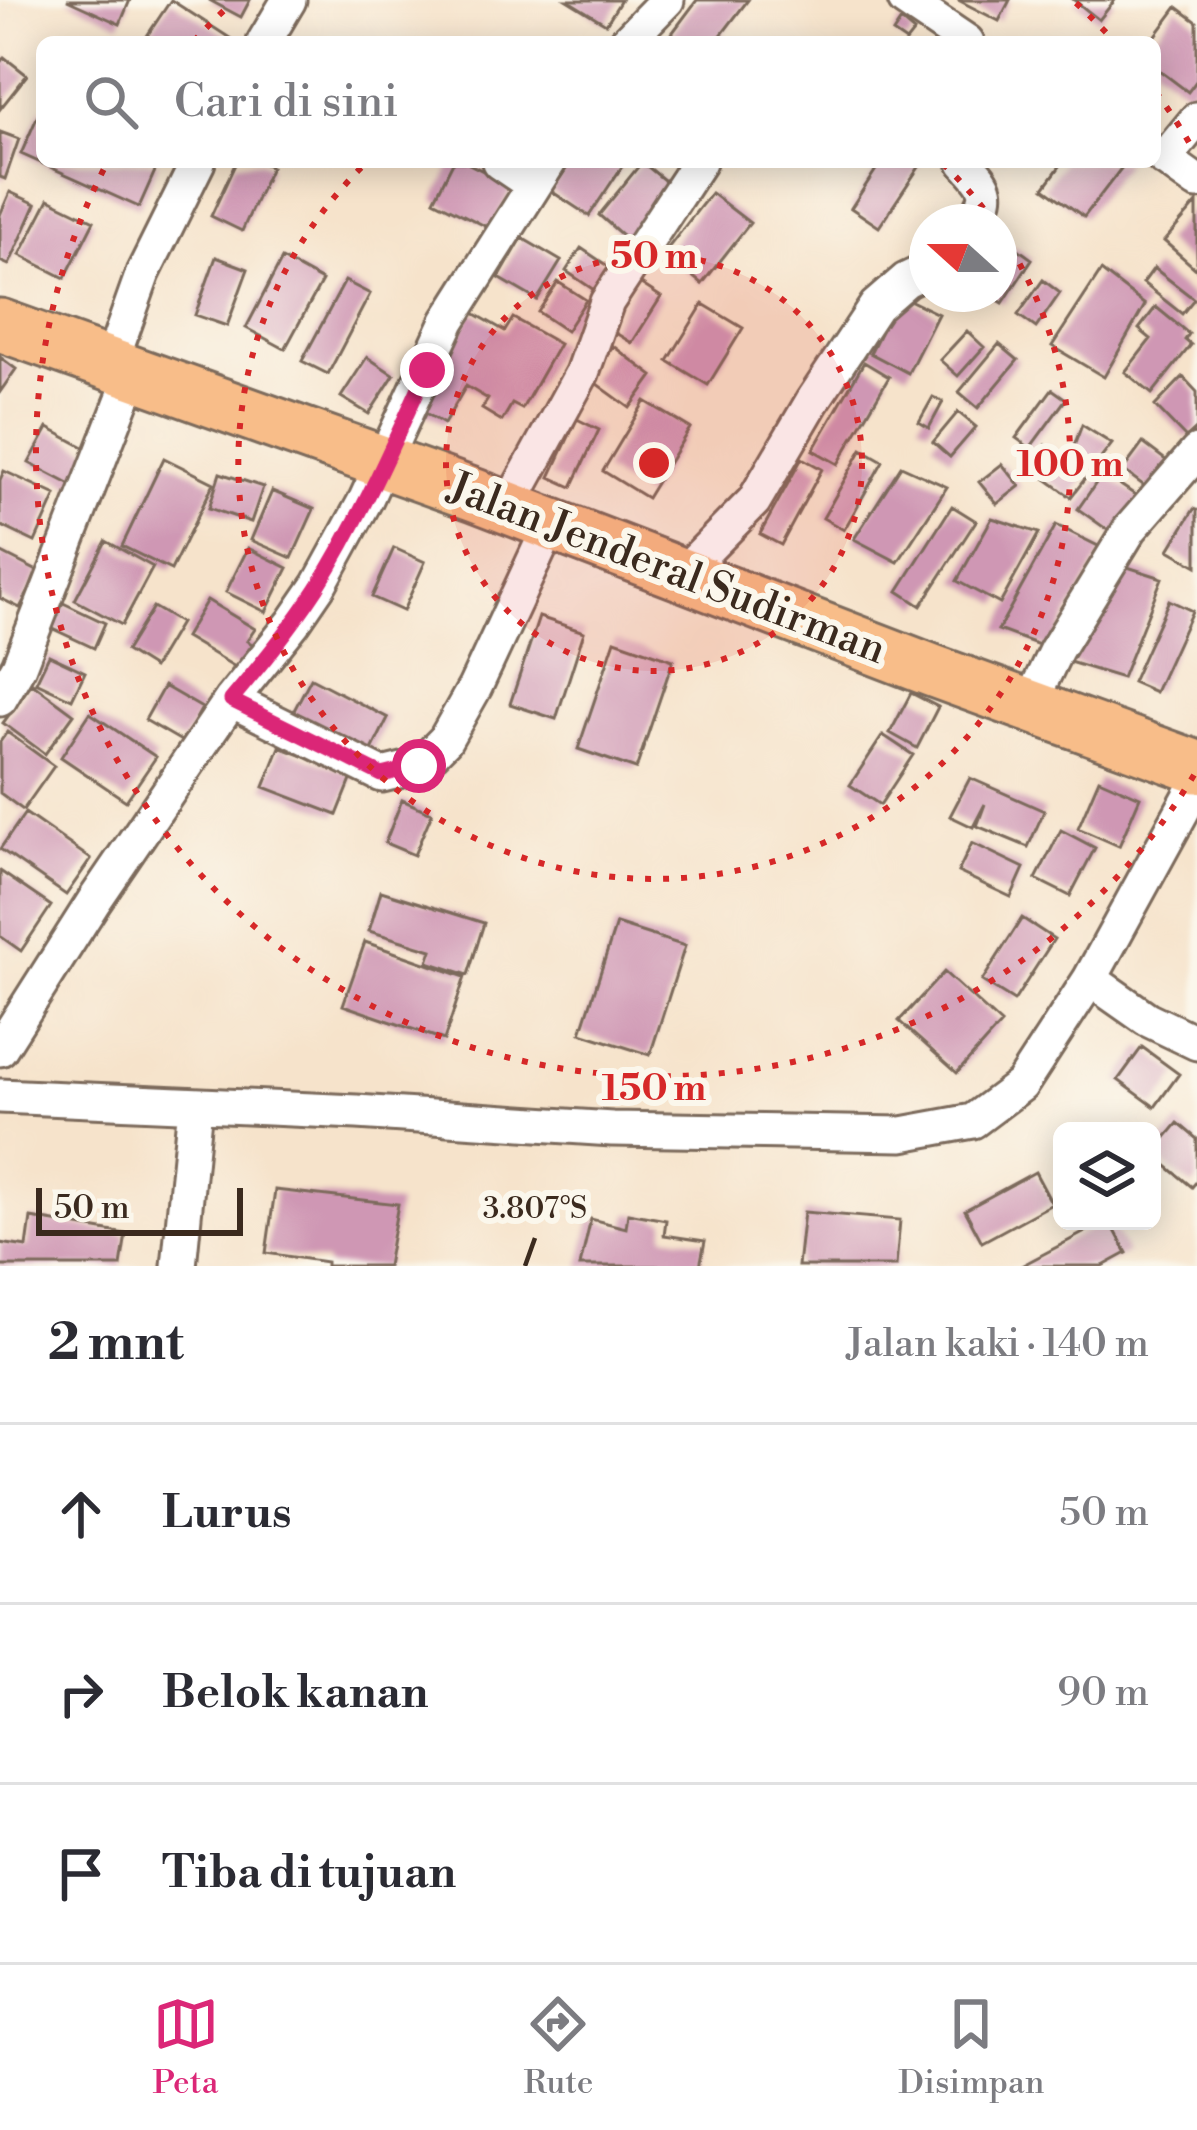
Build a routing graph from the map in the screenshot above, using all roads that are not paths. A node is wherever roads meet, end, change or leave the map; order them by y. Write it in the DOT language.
graph roads {
  1 [pos="289,0"];
  2 [pos="668,0"];
  3 [pos="905,0"];
  4 [pos="268,36"];
  5 [pos="632,36"];
  6 [pos="958,36"];
  7 [pos="1197,119"];
  8 [pos="1161,155"];
  9 [pos="1161,157"];
  10 [pos="195,168"];
  11 [pos="695,168"];
  12 [pos="970,168"];
  13 [pos="541,174"];
  14 [pos="1197,182"];
  15 [pos="985,204"];
  16 [pos="909,279"];
  17 [pos="0,325"];
  18 [pos="122,368"];
  19 [pos="1197,452"];
  20 [pos="384,461"];
  21 [pos="529,517"];
  22 [pos="682,574"];
  23 [pos="0,699"];
  24 [pos="231,700"];
  25 [pos="1029,706"];
  26 [pos="1197,766"];
  27 [pos="1197,784"];
  28 [pos="1090,979"];
  29 [pos="1197,1043"];
  30 [pos="0,1049"];
  31 [pos="0,1096"];
  32 [pos="195,1106"];
  33 [pos="179,1266"];
  1 -- 4 [label="street"];
  2 -- 5 [label="street"];
  3 -- 6 [label="street"];
  7 -- 8 [label="street"];
  9 -- 14 [label="street"];
  10 -- 18 [label="street"];
  11 -- 21 [label="street"];
  12 -- 15 [label="street"];
  13 -- 20 [label="street"];
  16 -- 22 [label="street"];
  17 -- 18 [label="highway, Jalan Jenderal Sudirman"];
  18 -- 20 [label="highway, Jalan Jenderal Sudirman"];
  18 -- 23 [label="street"];
  19 -- 25 [label="street"];
  20 -- 21 [label="highway, Jalan Jenderal Sudirman"];
  20 -- 24 [label="street"];
  21 -- 22 [label="highway, Jalan Jenderal Sudirman"];
  21 -- 24 [label="street"];
  22 -- 25 [label="highway, Jalan Jenderal Sudirman"];
  24 -- 30 [label="street"];
  25 -- 26 [label="highway, Jalan Jenderal Sudirman"];
  27 -- 28 [label="street"];
  28 -- 29 [label="street"];
  28 -- 32 [label="street"];
  31 -- 32 [label="street"];
  32 -- 33 [label="street"];
}
